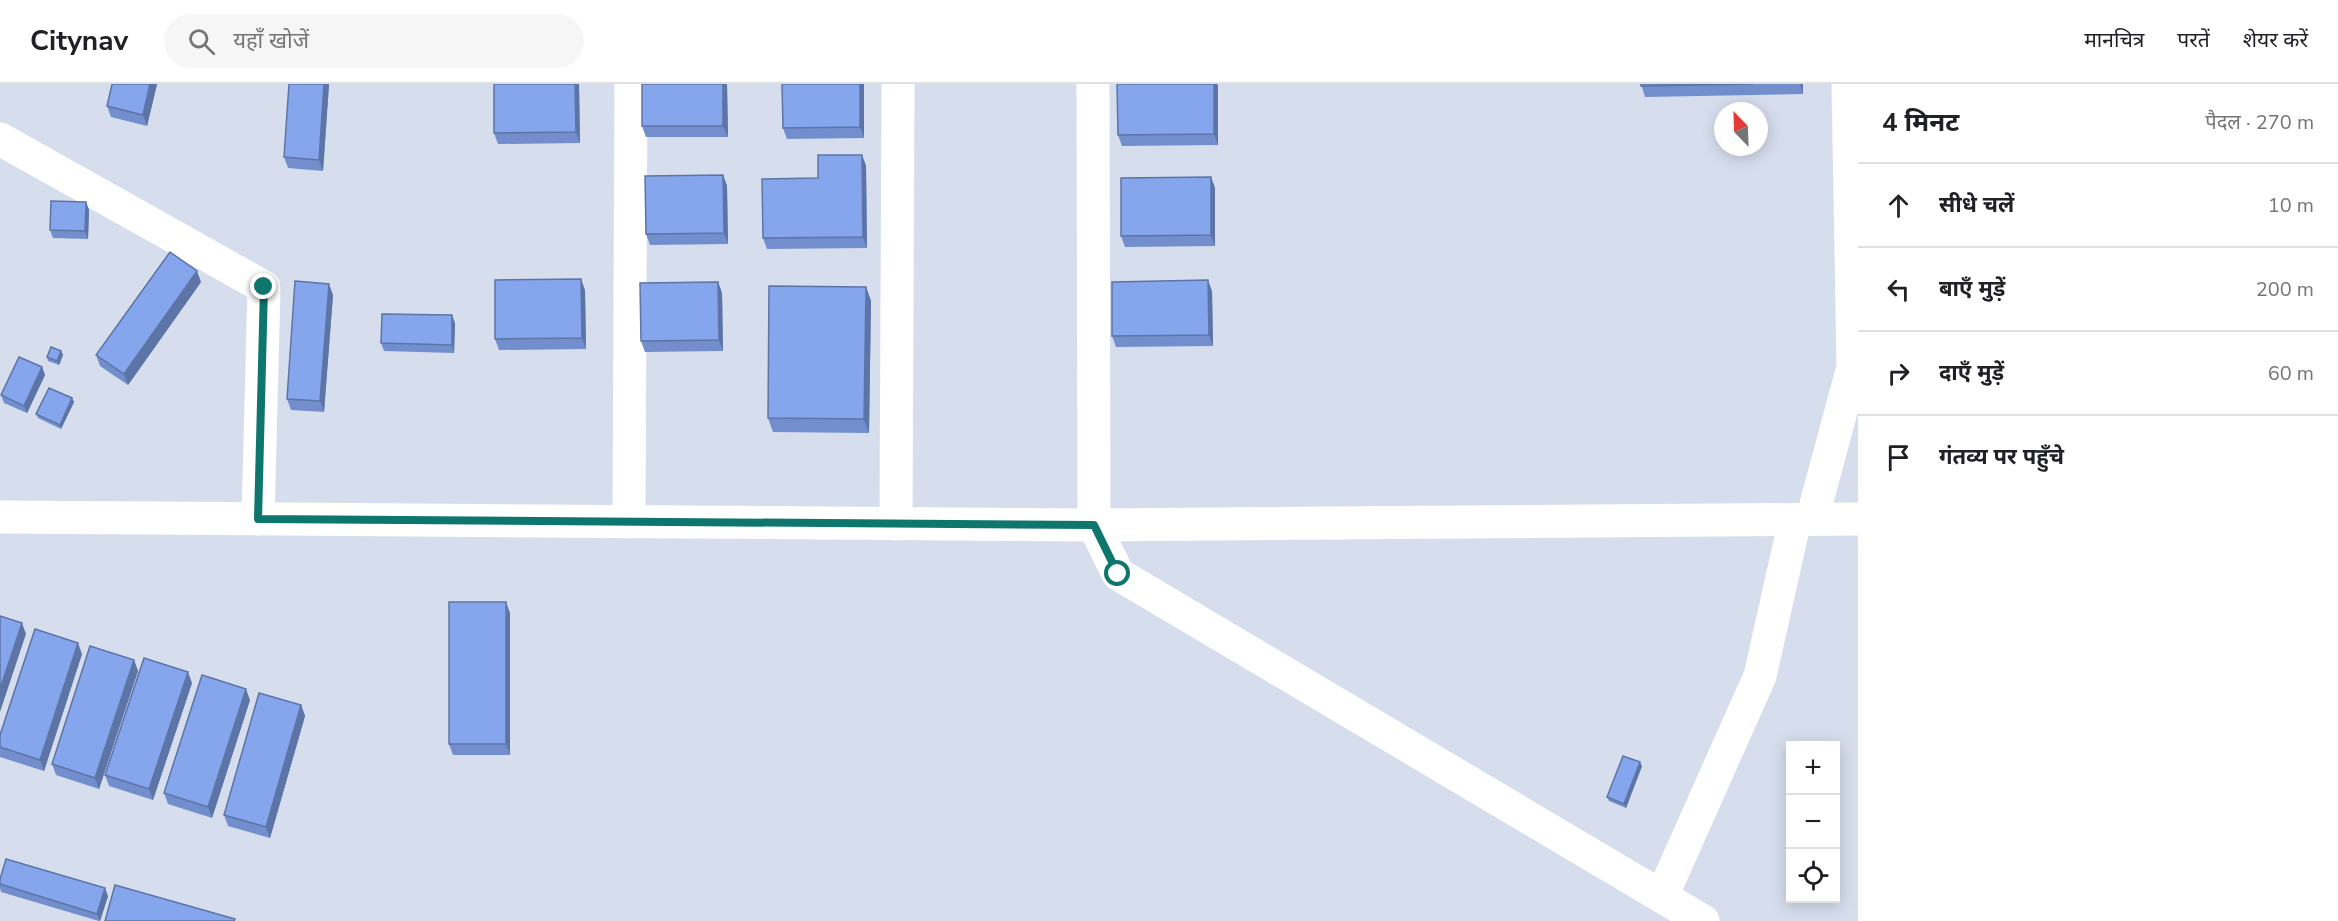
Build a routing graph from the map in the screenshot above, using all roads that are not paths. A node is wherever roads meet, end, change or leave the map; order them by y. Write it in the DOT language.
graph roads {
  1 [pos="631,84"];
  2 [pos="898,84"];
  3 [pos="1093,84"];
  4 [pos="1848,84"];
  5 [pos="0,139"];
  6 [pos="0,517"];
  7 [pos="258,519"];
  8 [pos="1803,519"];
  9 [pos="1858,519"];
  10 [pos="629,522"];
  11 [pos="896,524"];
  12 [pos="1094,525"];
  13 [pos="1662,896"];
  14 [pos="1703,921"];
  1 -- 10 [label="street"];
  2 -- 11 [label="street"];
  3 -- 12 [label="street"];
  4 -- 8 [label="street"];
  5 -- 7 [label="street"];
  6 -- 7 [label="street"];
  7 -- 10 [label="street"];
  8 -- 9 [label="street"];
  8 -- 12 [label="street"];
  8 -- 13 [label="street"];
  10 -- 11 [label="street"];
  11 -- 12 [label="street"];
  12 -- 13 [label="street"];
  13 -- 14 [label="street"];
}
